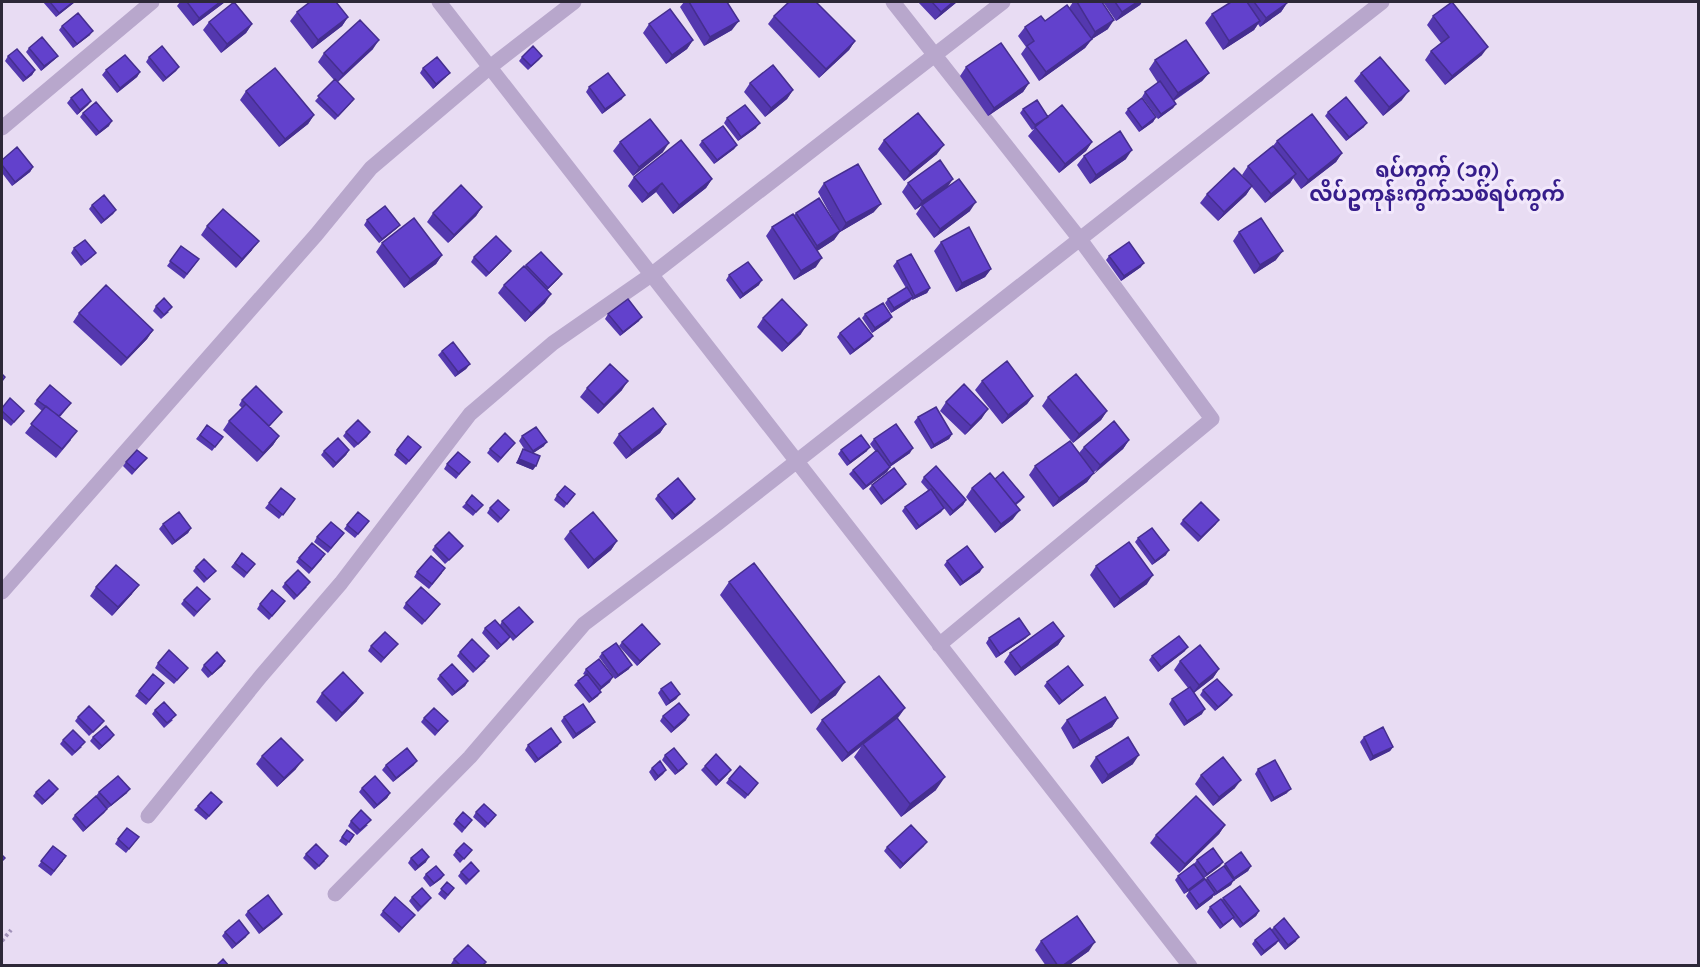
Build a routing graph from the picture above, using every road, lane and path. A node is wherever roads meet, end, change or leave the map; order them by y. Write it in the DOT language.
graph roads {
  1 [pos="152,2"];
  2 [pos="439,2"];
  3 [pos="574,2"];
  4 [pos="893,2"];
  5 [pos="1003,2"];
  6 [pos="1382,2"];
  7 [pos="933,55"];
  8 [pos="490,67"];
  9 [pos="2,128"];
  10 [pos="1079,238"];
  11 [pos="651,275"];
  12 [pos="795,461"];
  13 [pos="2,592"];
  14 [pos="939,645"];
  15 [pos="148,816"];
  16 [pos="335,894"];
  17 [pos="11,930"];
  18 [pos="2,941"];
  19 [pos="1190,966"];
  1 -- 9 [label="street"];
  2 -- 8 [label="street"];
  3 -- 8 [label="street"];
  4 -- 7 [label="street"];
  5 -- 7 [label="street"];
  6 -- 10 [label="street"];
  7 -- 10 [label="street"];
  7 -- 11 [label="street"];
  8 -- 11 [label="street"];
  8 -- 13 [label="street"];
  10 -- 12 [label="street"];
  10 -- 14 [label="street"];
  11 -- 12 [label="street"];
  11 -- 15 [label="street"];
  12 -- 14 [label="street"];
  12 -- 16 [label="street"];
  14 -- 19 [label="street"];
  17 -- 18 [label="path"];
}
